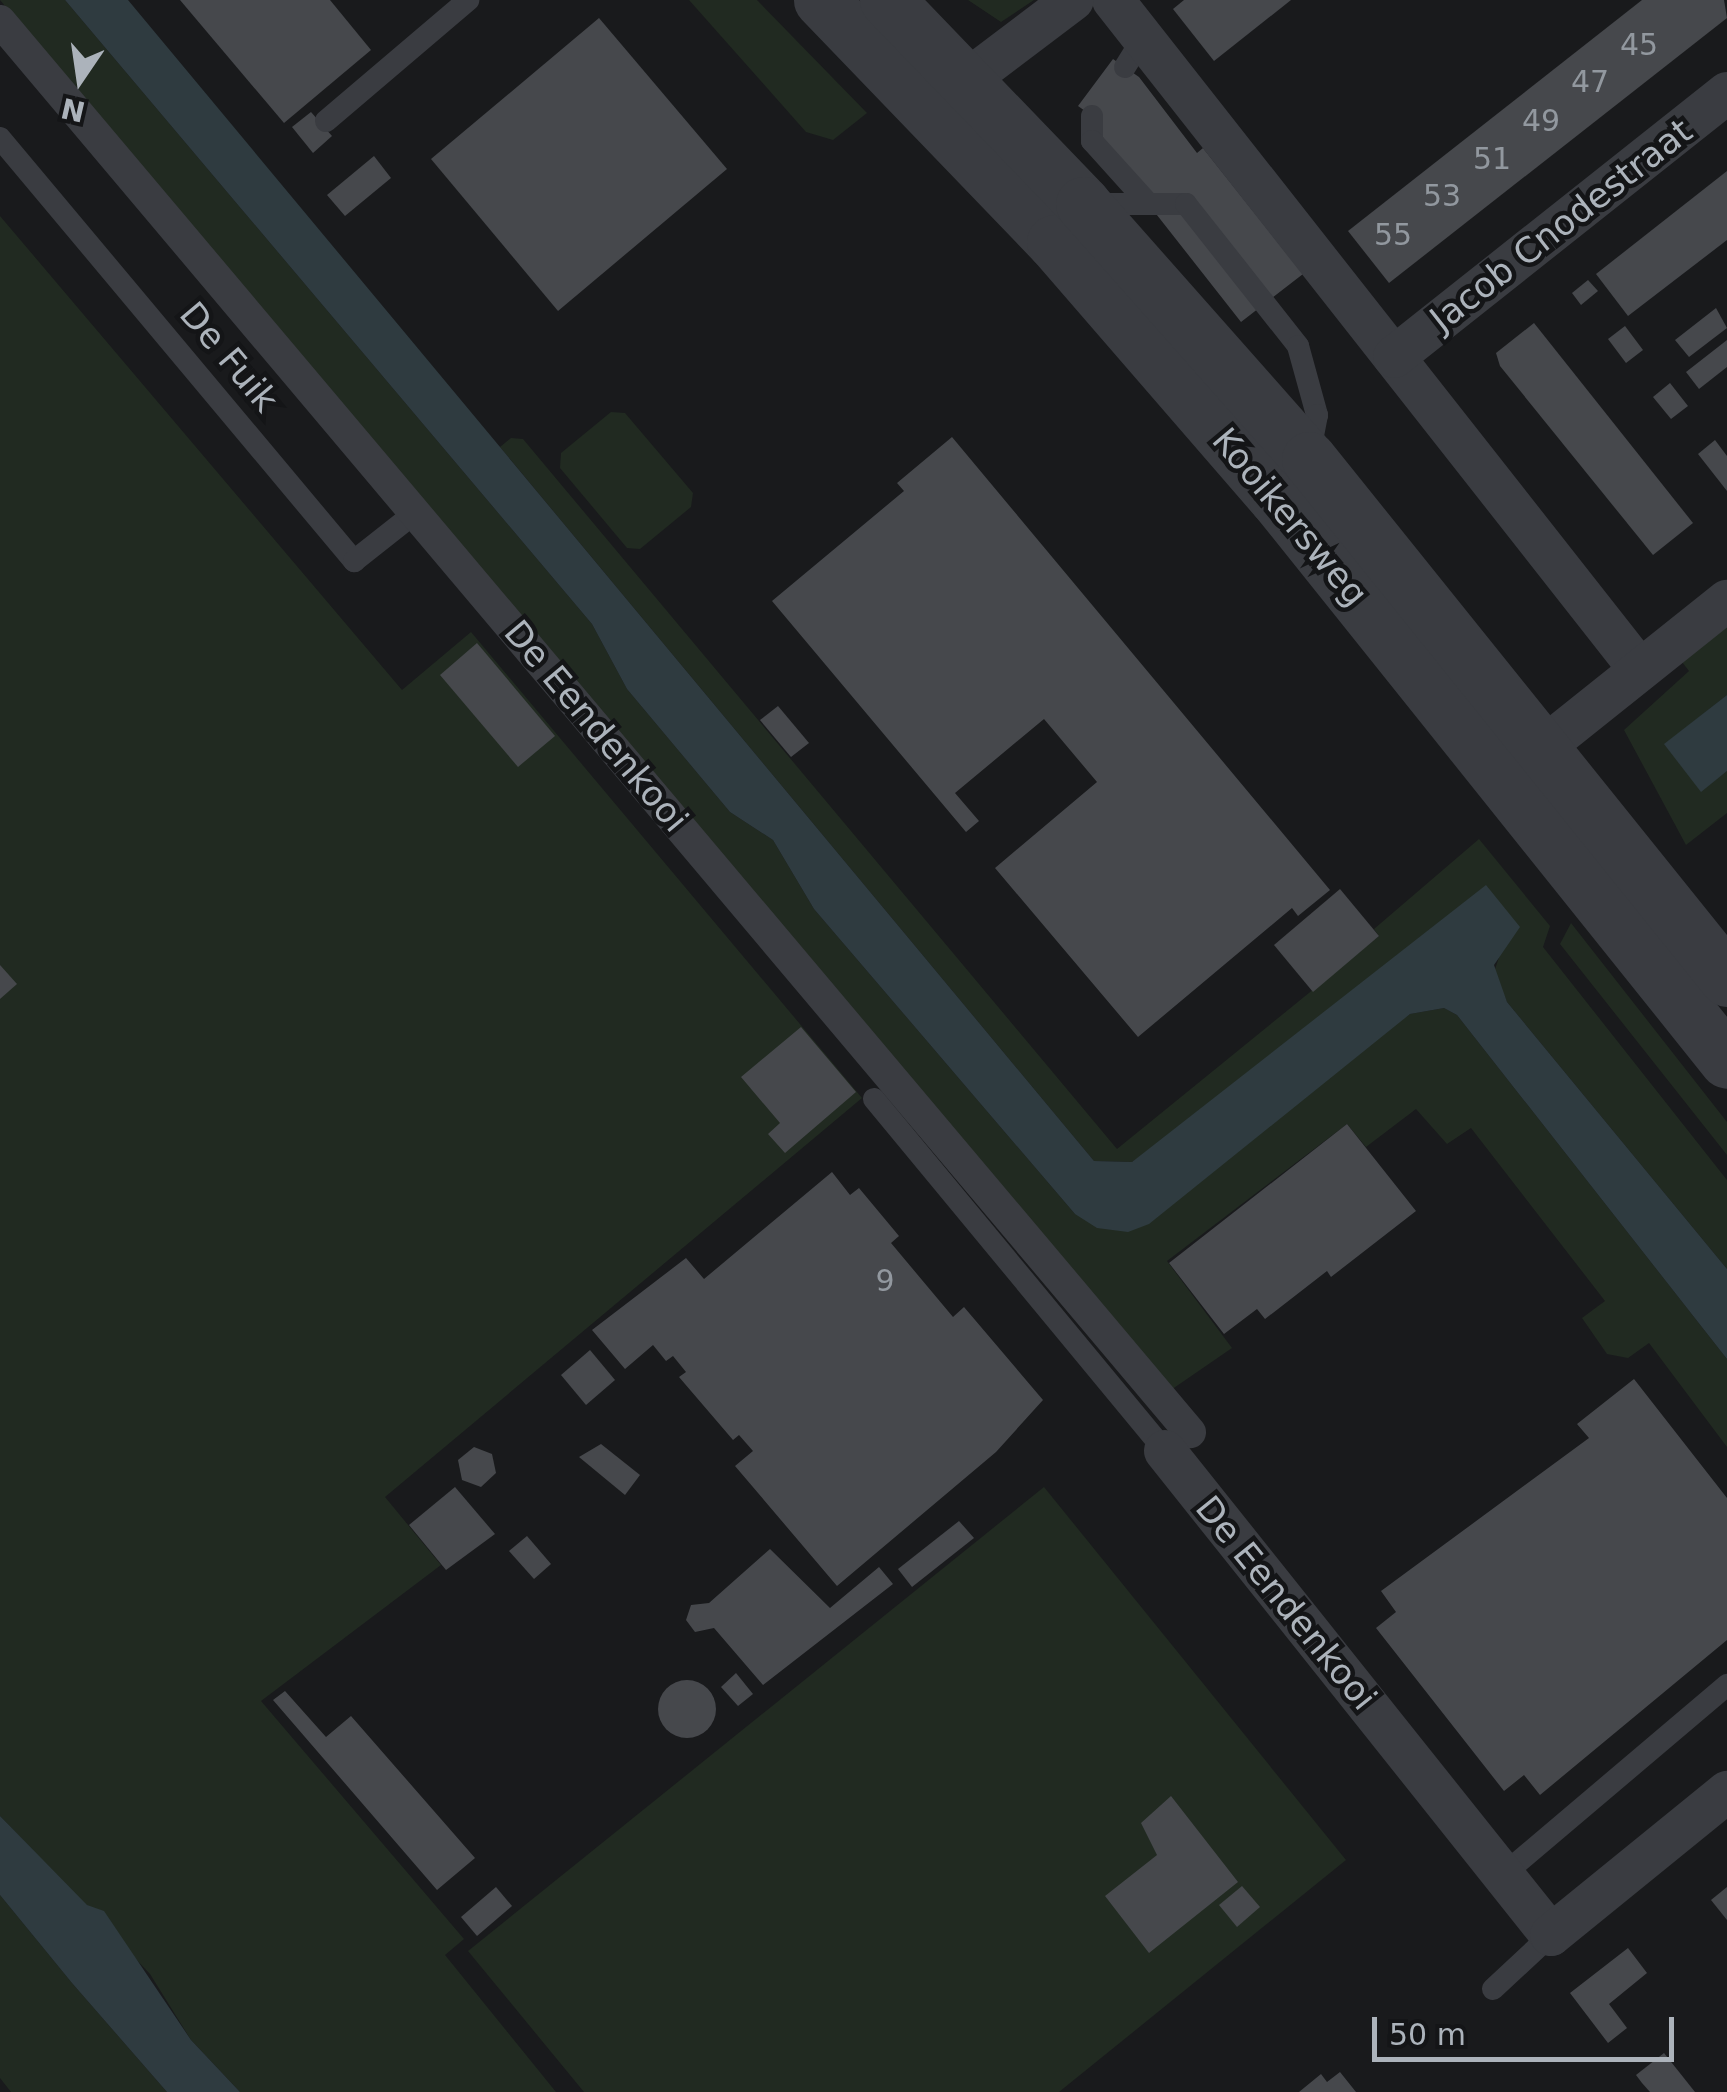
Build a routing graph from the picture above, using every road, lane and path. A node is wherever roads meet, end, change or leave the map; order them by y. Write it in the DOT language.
graph roads {
  1 [pos="468,0"];
  2 [pos="821,0"];
  3 [pos="887,0"];
  4 [pos="1073,0"];
  5 [pos="1113,0"];
  6 [pos="0,22"];
  7 [pos="1727,94"];
  8 [pos="948,95"];
  9 [pos="1092,116"];
  10 [pos="326,121"];
  11 [pos="0,138"];
  12 [pos="1146,201"];
  13 [pos="1082,204"];
  14 [pos="1394,357"];
  15 [pos="1309,459"];
  16 [pos="416,512"];
  17 [pos="1727,601"];
  18 [pos="1640,670"];
  19 [pos="1525,762"];
  20 [pos="1727,979"];
  21 [pos="1727,1061"];
  22 [pos="874,1099"];
  23 [pos="1178,1442"];
  24 [pos="1727,1685"];
  25 [pos="1727,1792"];
  26 [pos="1503,1875"];
  27 [pos="1551,1935"];
  28 [pos="1494,1989"];
  1 -- 10 [label="lane"];
  2 -- 8 [label="street, Kooikersweg"];
  3 -- 8 [label="street, Kooikersweg"];
  4 -- 8 [label="street"];
  5 -- 14 [label="street"];
  6 -- 16 [label="street, De Eendenkooi"];
  7 -- 14 [label="street, Jacob Cnodestraat"];
  8 -- 13 [label="street, Kooikersweg"];
  8 -- 19 [label="street, Kooikersweg"];
  9 -- 12 [label="lane"];
  11 -- 16 [label="lane, De Fuik"];
  12 -- 13 [label="lane"];
  12 -- 15 [label="lane"];
  13 -- 15 [label="street, Kooikersweg"];
  14 -- 18 [label="street"];
  15 -- 19 [label="street, Kooikersweg"];
  16 -- 23 [label="street, De Eendenkooi"];
  17 -- 18 [label="street"];
  18 -- 19 [label="street"];
  19 -- 20 [label="street, Kooikersweg"];
  19 -- 21 [label="street, Kooikersweg"];
  22 -- 23 [label="lane, De Eendenkooi"];
  23 -- 26 [label="street, De Eendenkooi"];
  24 -- 26 [label="lane"];
  25 -- 27 [label="street"];
  26 -- 27 [label="street, De Eendenkooi"];
  27 -- 28 [label="lane"];
}
